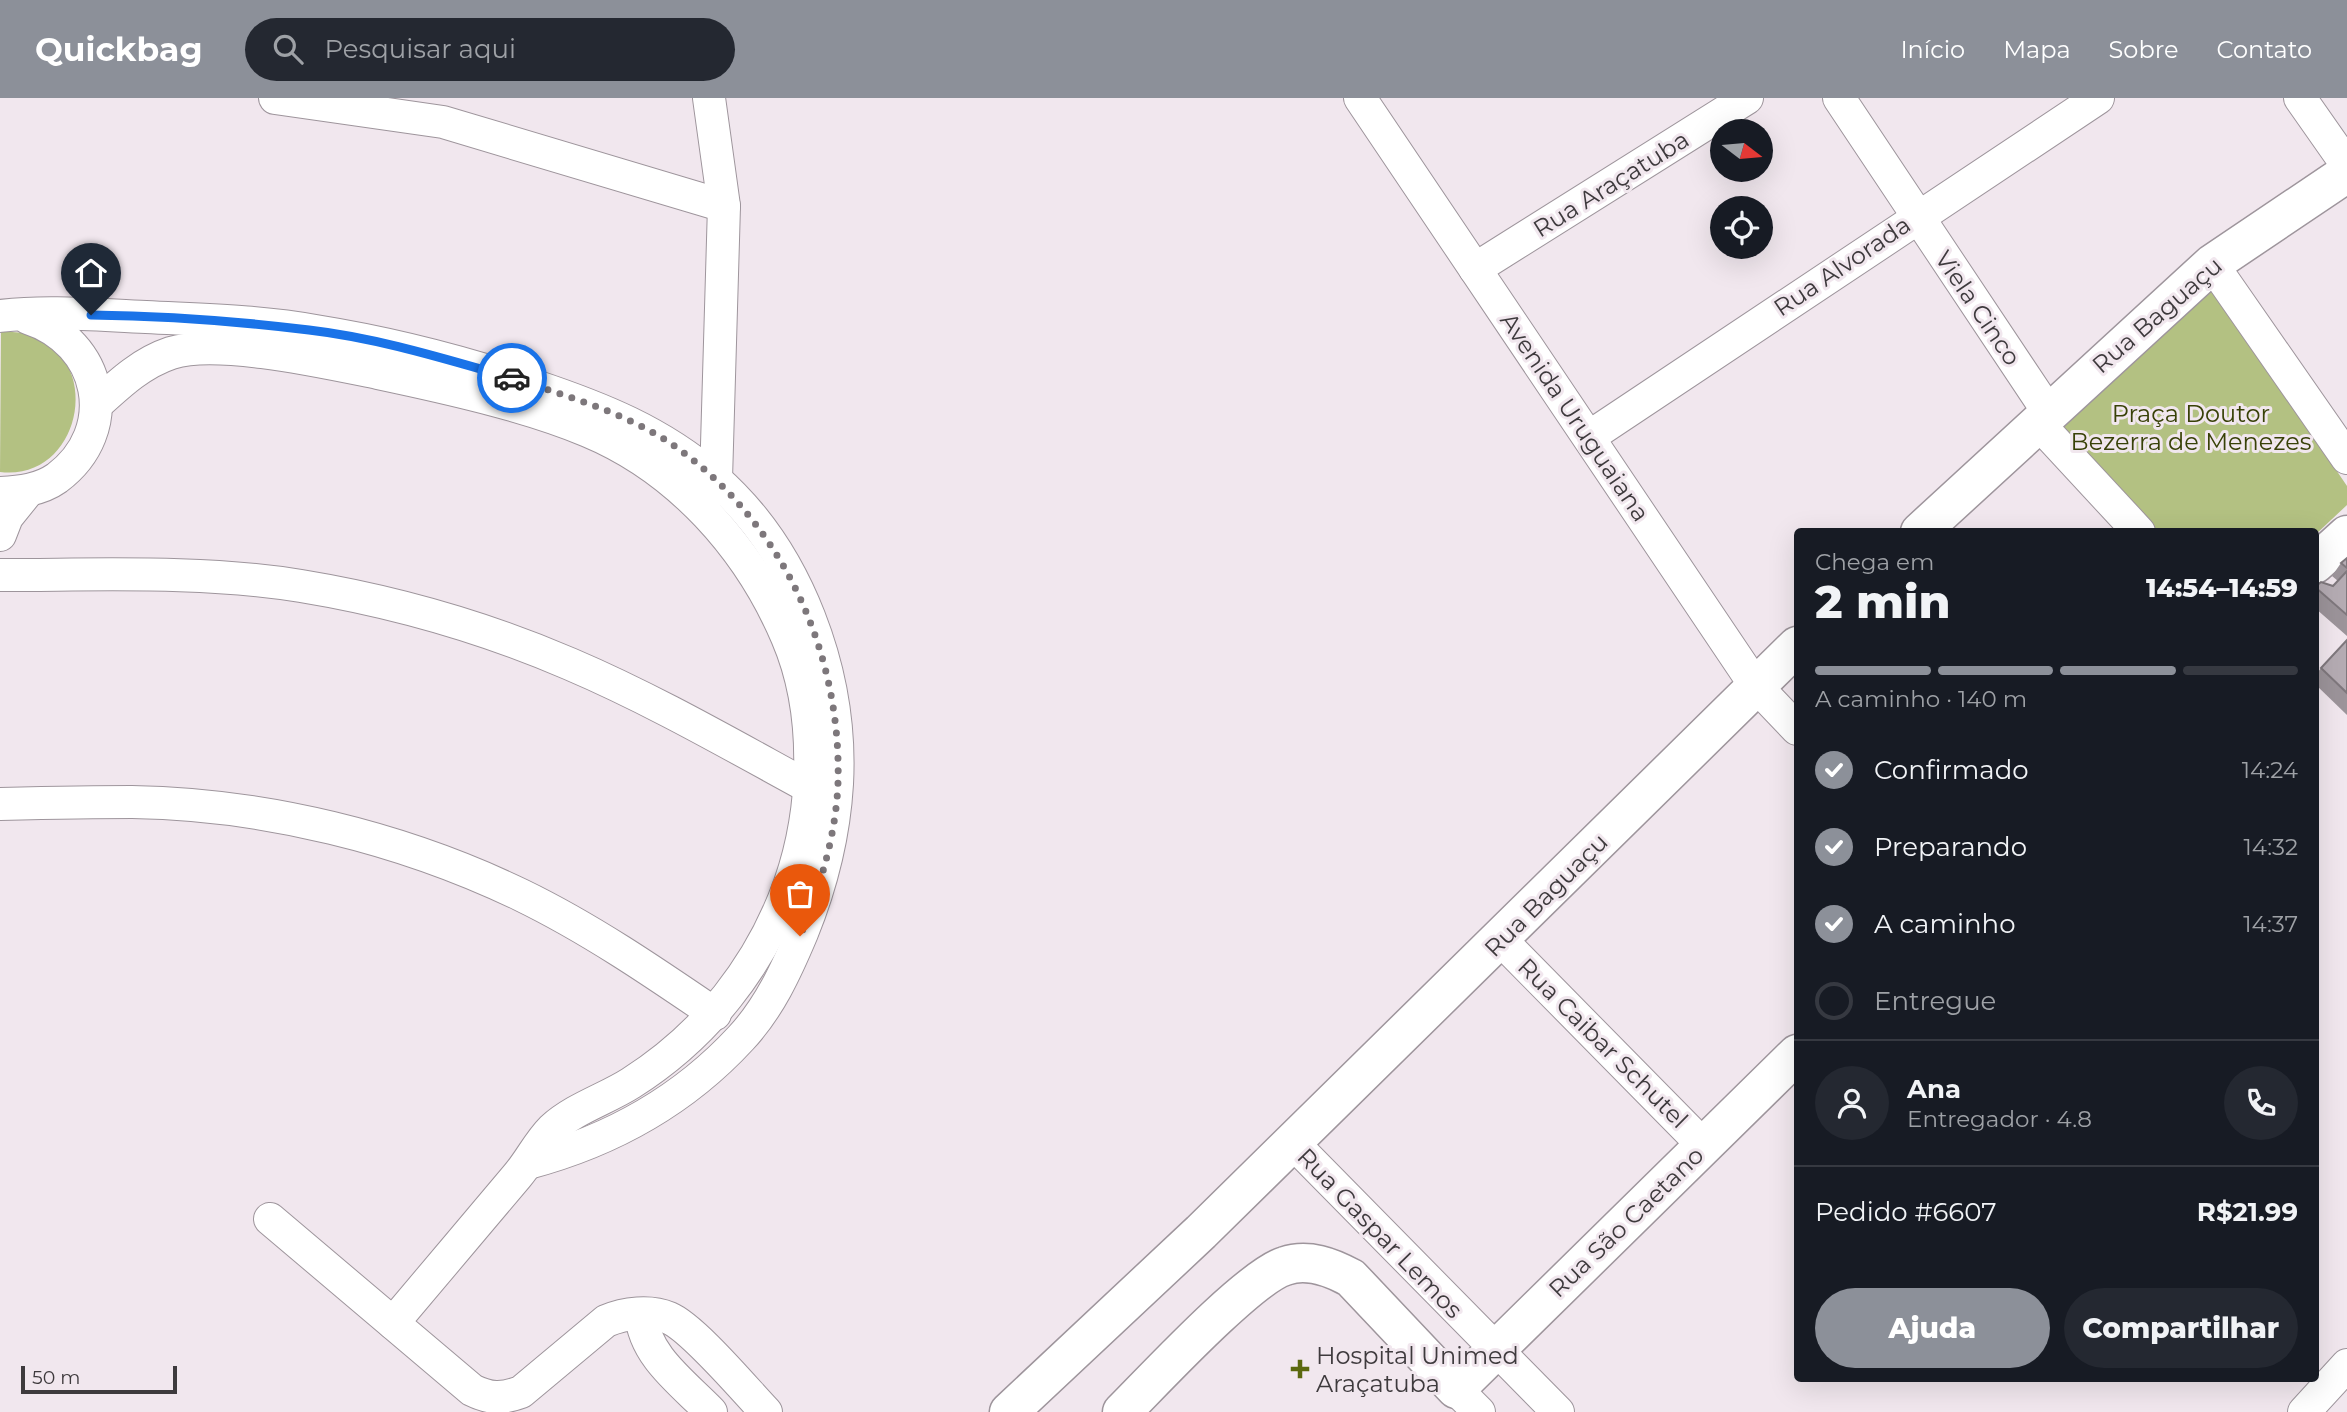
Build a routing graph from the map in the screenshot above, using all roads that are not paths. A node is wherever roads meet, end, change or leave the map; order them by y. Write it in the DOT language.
graph roads {
  1 [pos="275,98"];
  2 [pos="709,98"];
  3 [pos="1747,98"];
  4 [pos="1839,98"];
  5 [pos="2098,98"];
  6 [pos="2300,98"];
  7 [pos="1369,101"];
  8 [pos="2347,165"];
  9 [pos="2347,173"];
  10 [pos="724,206"];
  11 [pos="1917,216"];
  12 [pos="2212,264"];
  13 [pos="1475,269"];
  14 [pos="8,314"];
  15 [pos="96,405"];
  16 [pos="2043,418"];
  17 [pos="1588,437"];
  18 [pos="2347,458"];
  19 [pos="14,492"];
  20 [pos="710,493"];
  21 [pos="1924,528"];
  22 [pos="2136,528"];
  23 [pos="0,535"];
  24 [pos="2347,535"];
  25 [pos="2319,560"];
  26 [pos="0,575"];
  27 [pos="1794,649"];
  28 [pos="1755,685"];
  29 [pos="1794,726"];
  30 [pos="809,787"];
  31 [pos="0,804"];
  32 [pos="810,863"];
  33 [pos="1501,940"];
  34 [pos="715,1014"];
  35 [pos="678,1049"];
  36 [pos="1794,1057"];
  37 [pos="703,1076"];
  38 [pos="1293,1143"];
  39 [pos="1704,1146"];
  40 [pos="528,1163"];
  41 [pos="270,1219"];
  42 [pos="641,1314"];
  43 [pos="393,1323"];
  44 [pos="1495,1350"];
  45 [pos="2347,1365"];
  46 [pos="1467,1401"];
  47 [pos="711,1412"];
  48 [pos="766,1412"];
  49 [pos="1009,1412"];
  50 [pos="1122,1412"];
  51 [pos="1558,1412"];
  52 [pos="2304,1412"];
  1 -- 10 [label="street"];
  2 -- 10 [label="street"];
  3 -- 13 [label="street, Rua Araçatuba"];
  4 -- 11 [label="street, Viela Cinco"];
  5 -- 11 [label="street, Rua Alvorada"];
  6 -- 8 [label="street"];
  7 -- 13 [label="street, Avenida Uruguaiana"];
  9 -- 12 [label="main road, Rua Baguaçu"];
  10 -- 20 [label="street"];
  11 -- 16 [label="street, Viela Cinco"];
  11 -- 17 [label="street, Rua Alvorada"];
  12 -- 16 [label="main road, Rua Baguaçu"];
  12 -- 18 [label="street"];
  13 -- 17 [label="street, Avenida Uruguaiana"];
  14 -- 15 [label="street"];
  14 -- 20 [label="street"];
  15 -- 19 [label="street"];
  15 -- 20 [label="street"];
  16 -- 21 [label="main road, Rua Baguaçu"];
  16 -- 22 [label="street, Viela Cinco"];
  17 -- 28 [label="street, Avenida Uruguaiana"];
  19 -- 23 [label="street"];
  20 -- 30 [label="street"];
  20 -- 32 [label="street"];
  24 -- 25 [label="main road"];
  26 -- 30 [label="street"];
  27 -- 28 [label="main road, Rua Baguaçu"];
  28 -- 29 [label="street, Avenida Uruguaiana"];
  28 -- 33 [label="main road, Rua Baguaçu"];
  30 -- 32 [label="street"];
  31 -- 34 [label="street"];
  32 -- 34 [label="street"];
  32 -- 37 [label="street"];
  33 -- 38 [label="main road, Rua Baguaçu"];
  33 -- 39 [label="street, Rua Caibar Schutel"];
  34 -- 35 [label="street"];
  35 -- 37 [label="street"];
  35 -- 40 [label="street"];
  36 -- 39 [label="main road, Rua São Caetano"];
  37 -- 40 [label="street"];
  38 -- 44 [label="street, Rua Gaspar Lemos"];
  38 -- 49 [label="main road, Rua Baguaçu"];
  39 -- 44 [label="main road, Rua São Caetano"];
  40 -- 43 [label="street"];
  41 -- 43 [label="street"];
  42 -- 43 [label="street"];
  42 -- 47 [label="street"];
  42 -- 48 [label="street"];
  44 -- 46 [label="main road, Rua São Caetano"];
  44 -- 51 [label="street, Rua Gaspar Lemos"];
  45 -- 52 [label="street"];
  46 -- 50 [label="main road"];
}
